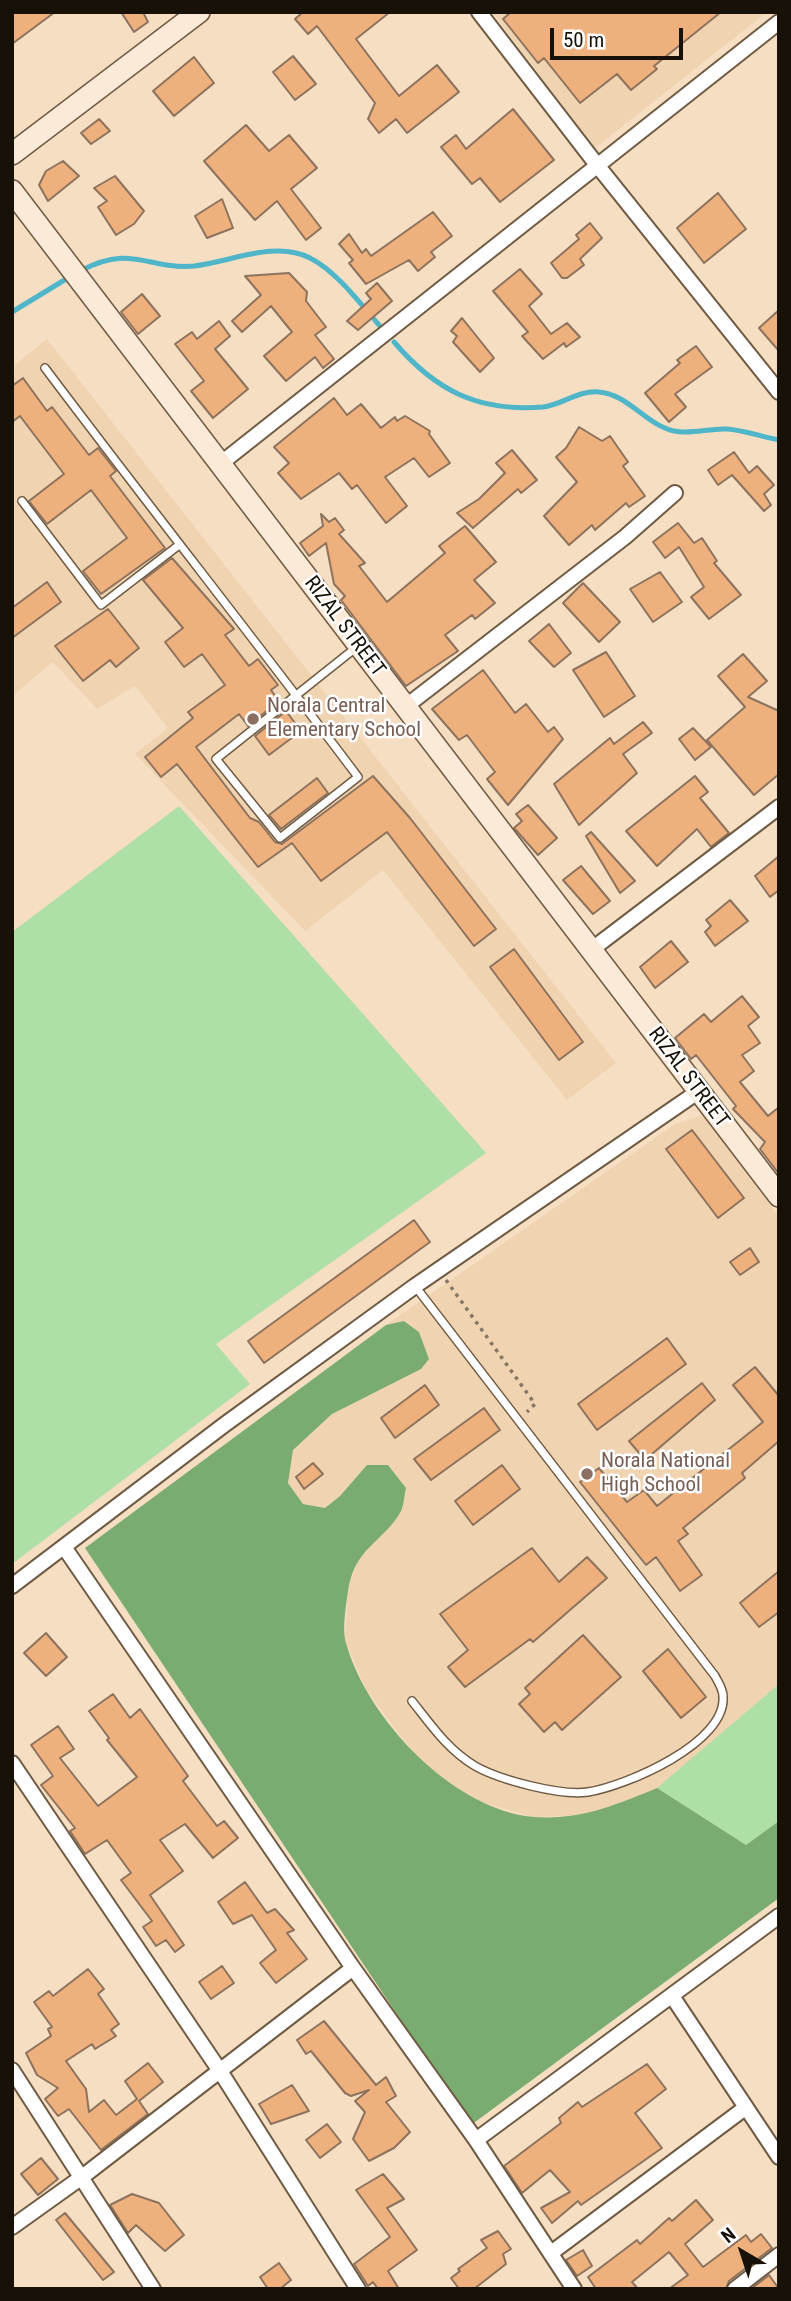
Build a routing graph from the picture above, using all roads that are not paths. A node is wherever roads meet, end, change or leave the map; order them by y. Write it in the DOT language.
graph roads {
  1 [pos="199,12"];
  2 [pos="480,12"];
  3 [pos="779,22"];
  4 [pos="12,154"];
  5 [pos="597,166"];
  6 [pos="12,191"];
  7 [pos="45,368"];
  8 [pos="779,392"];
  9 [pos="220,464"];
  10 [pos="675,493"];
  11 [pos="22,501"];
  12 [pos="178,545"];
  13 [pos="359,646"];
  14 [pos="297,696"];
  15 [pos="405,707"];
  16 [pos="779,807"];
  17 [pos="591,950"];
  18 [pos="699,1091"];
  19 [pos="779,1196"];
  20 [pos="415,1286"];
  21 [pos="64,1547"];
  22 [pos="12,1586"];
  23 [pos="412,1701"];
  24 [pos="12,1763"];
  25 [pos="779,1916"];
  26 [pos="353,1968"];
  27 [pos="672,1996"];
  28 [pos="12,2070"];
  29 [pos="220,2071"];
  30 [pos="745,2108"];
  31 [pos="476,2140"];
  32 [pos="779,2157"];
  33 [pos="82,2177"];
  34 [pos="12,2227"];
  35 [pos="551,2253"];
  36 [pos="779,2255"];
  37 [pos="153,2289"];
  38 [pos="358,2289"];
  39 [pos="575,2289"];
  40 [pos="735,2289"];
  1 -- 4 [label="main road"];
  2 -- 5 [label="street"];
  3 -- 5 [label="street"];
  5 -- 8 [label="street"];
  5 -- 9 [label="street"];
  6 -- 9 [label="main road, RIZAL STREET"];
  7 -- 12 [label="lane"];
  9 -- 13 [label="main road, RIZAL STREET"];
  10 -- 15 [label="street"];
  11 -- 12 [label="lane"];
  12 -- 14 [label="lane"];
  13 -- 14 [label="lane"];
  13 -- 15 [label="main road, RIZAL STREET"];
  14 -- 14 [label="lane"];
  15 -- 17 [label="main road, RIZAL STREET"];
  16 -- 17 [label="street"];
  17 -- 18 [label="main road, RIZAL STREET"];
  18 -- 19 [label="main road, RIZAL STREET"];
  18 -- 20 [label="street"];
  20 -- 21 [label="street"];
  20 -- 23 [label="lane"];
  21 -- 22 [label="street"];
  21 -- 26 [label="street"];
  24 -- 29 [label="street"];
  25 -- 27 [label="street"];
  26 -- 29 [label="street"];
  26 -- 31 [label="street"];
  27 -- 30 [label="street"];
  27 -- 31 [label="street"];
  28 -- 33 [label="street"];
  29 -- 33 [label="street"];
  29 -- 38 [label="street"];
  30 -- 32 [label="street"];
  30 -- 35 [label="street"];
  31 -- 35 [label="street"];
  33 -- 34 [label="street"];
  33 -- 37 [label="street"];
  35 -- 39 [label="street"];
  36 -- 40 [label="street"];
}
